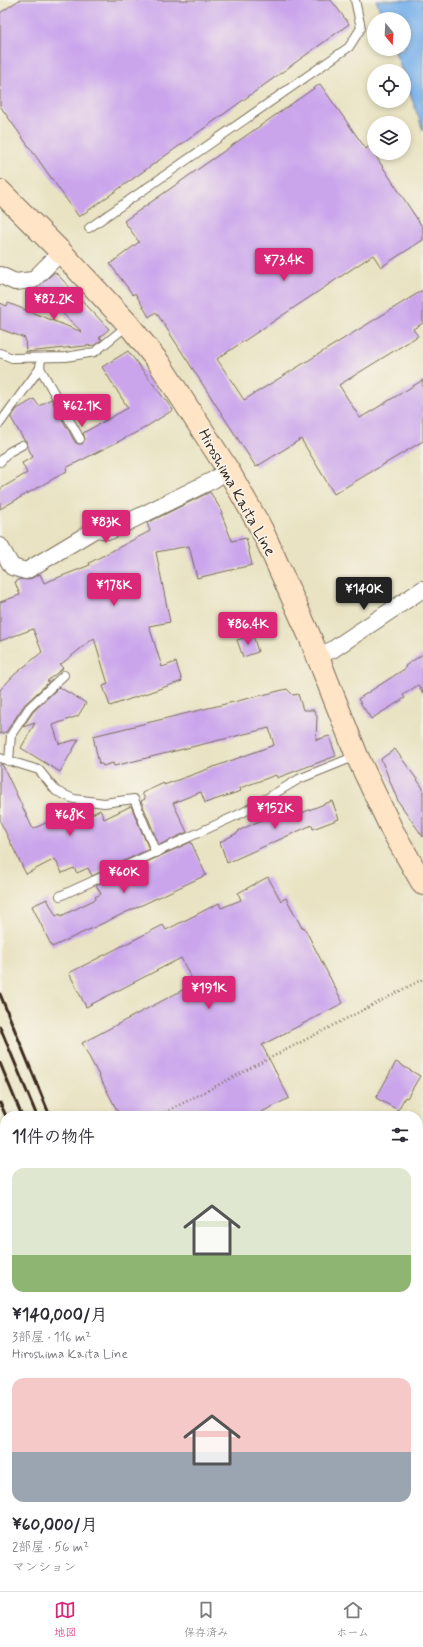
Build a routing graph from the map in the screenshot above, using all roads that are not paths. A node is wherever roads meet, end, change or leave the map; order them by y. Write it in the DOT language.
graph roads {
  1 [pos="355,0"];
  2 [pos="0,191"];
  3 [pos="89,228"];
  4 [pos="61,252"];
  5 [pos="0,275"];
  6 [pos="128,324"];
  7 [pos="0,353"];
  8 [pos="41,358"];
  9 [pos="40,368"];
  10 [pos="0,423"];
  11 [pos="80,439"];
  12 [pos="22,445"];
  13 [pos="0,462"];
  14 [pos="228,470"];
  15 [pos="0,546"];
  16 [pos="423,589"];
  17 [pos="317,656"];
  18 [pos="64,675"];
  19 [pos="357,756"];
  20 [pos="0,758"];
  21 [pos="9,761"];
  22 [pos="156,852"];
  23 [pos="423,884"];
  24 [pos="60,896"];
  1 -- 3 [label="lane"];
  2 -- 4 [label="main road, Hiroshima Kaita Line"];
  4 -- 5 [label="street"];
  4 -- 6 [label="main road, Hiroshima Kaita Line"];
  6 -- 8 [label="lane"];
  6 -- 14 [label="main road, Hiroshima Kaita Line"];
  7 -- 8 [label="lane"];
  8 -- 9 [label="lane"];
  9 -- 10 [label="lane"];
  9 -- 11 [label="lane"];
  12 -- 13 [label="lane"];
  14 -- 15 [label="street"];
  14 -- 17 [label="main road, Hiroshima Kaita Line"];
  16 -- 17 [label="street"];
  17 -- 19 [label="main road, Hiroshima Kaita Line"];
  18 -- 21 [label="lane"];
  19 -- 22 [label="lane"];
  19 -- 23 [label="main road, Hiroshima Kaita Line"];
  20 -- 21 [label="lane"];
  21 -- 22 [label="lane"];
  22 -- 24 [label="lane"];
}
